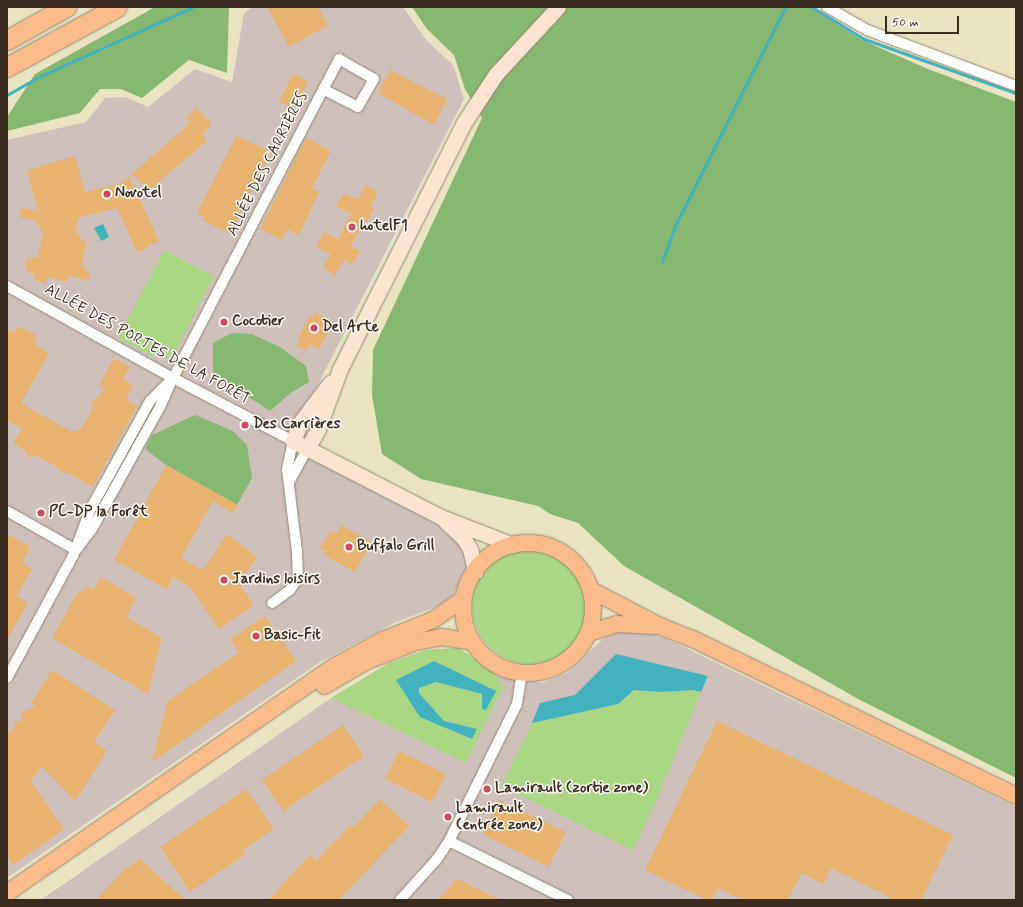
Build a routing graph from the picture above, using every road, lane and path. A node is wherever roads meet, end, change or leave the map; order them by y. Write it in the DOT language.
graph roads {
  1 [pos="66,7"];
  2 [pos="117,7"];
  3 [pos="558,7"];
  4 [pos="827,7"];
  5 [pos="7,40"];
  6 [pos="7,68"];
  7 [pos="1016,86"];
  8 [pos="323,89"];
  9 [pos="7,286"];
  10 [pos="340,369"];
  11 [pos="173,378"];
  12 [pos="318,429"];
  13 [pos="293,441"];
  14 [pos="307,449"];
  15 [pos="331,461"];
  16 [pos="289,482"];
  17 [pos="7,511"];
  18 [pos="441,517"];
  19 [pos="513,545"];
  20 [pos="76,550"];
  21 [pos="475,571"];
  22 [pos="591,590"];
  23 [pos="464,599"];
  24 [pos="272,603"];
  25 [pos="660,626"];
  26 [pos="589,633"];
  27 [pos="472,642"];
  28 [pos="522,673"];
  29 [pos="7,678"];
  30 [pos="1016,796"];
  31 [pos="449,841"];
  32 [pos="7,892"];
  33 [pos="13,900"];
  34 [pos="400,900"];
  35 [pos="568,900"];
  1 -- 5 [label="highway"];
  2 -- 6 [label="highway"];
  3 -- 10 [label="main road"];
  4 -- 7 [label="street"];
  8 -- 8 [label="street, ALLÉE DES CARRIÈRES"];
  8 -- 11 [label="street, ALLÉE DES CARRIÈRES"];
  9 -- 11 [label="street, ALLÉE DES PORTES DE LA FORÊT"];
  10 -- 12 [label="main road"];
  10 -- 13 [label="main road"];
  11 -- 13 [label="street, ALLÉE DES PORTES DE LA FORÊT"];
  11 -- 20 [label="street, ALLÉE DES CARRIÈRES"];
  12 -- 14 [label="main road"];
  12 -- 15 [label="main road"];
  13 -- 14 [label="main road"];
  13 -- 16 [label="street"];
  14 -- 15 [label="main road"];
  14 -- 16 [label="street"];
  15 -- 18 [label="main road"];
  16 -- 24 [label="street"];
  17 -- 20 [label="street"];
  18 -- 19 [label="main road"];
  18 -- 21 [label="main road"];
  19 -- 21 [label="main road"];
  19 -- 22 [label="main road"];
  20 -- 29 [label="street, ALLÉE DES CARRIÈRES"];
  21 -- 23 [label="main road"];
  22 -- 25 [label="main road"];
  22 -- 26 [label="main road"];
  23 -- 27 [label="main road"];
  23 -- 32 [label="main road"];
  25 -- 26 [label="main road"];
  25 -- 30 [label="main road"];
  26 -- 28 [label="main road"];
  27 -- 28 [label="main road"];
  27 -- 33 [label="main road"];
  28 -- 31 [label="street"];
  31 -- 34 [label="street"];
  31 -- 35 [label="street"];
}
